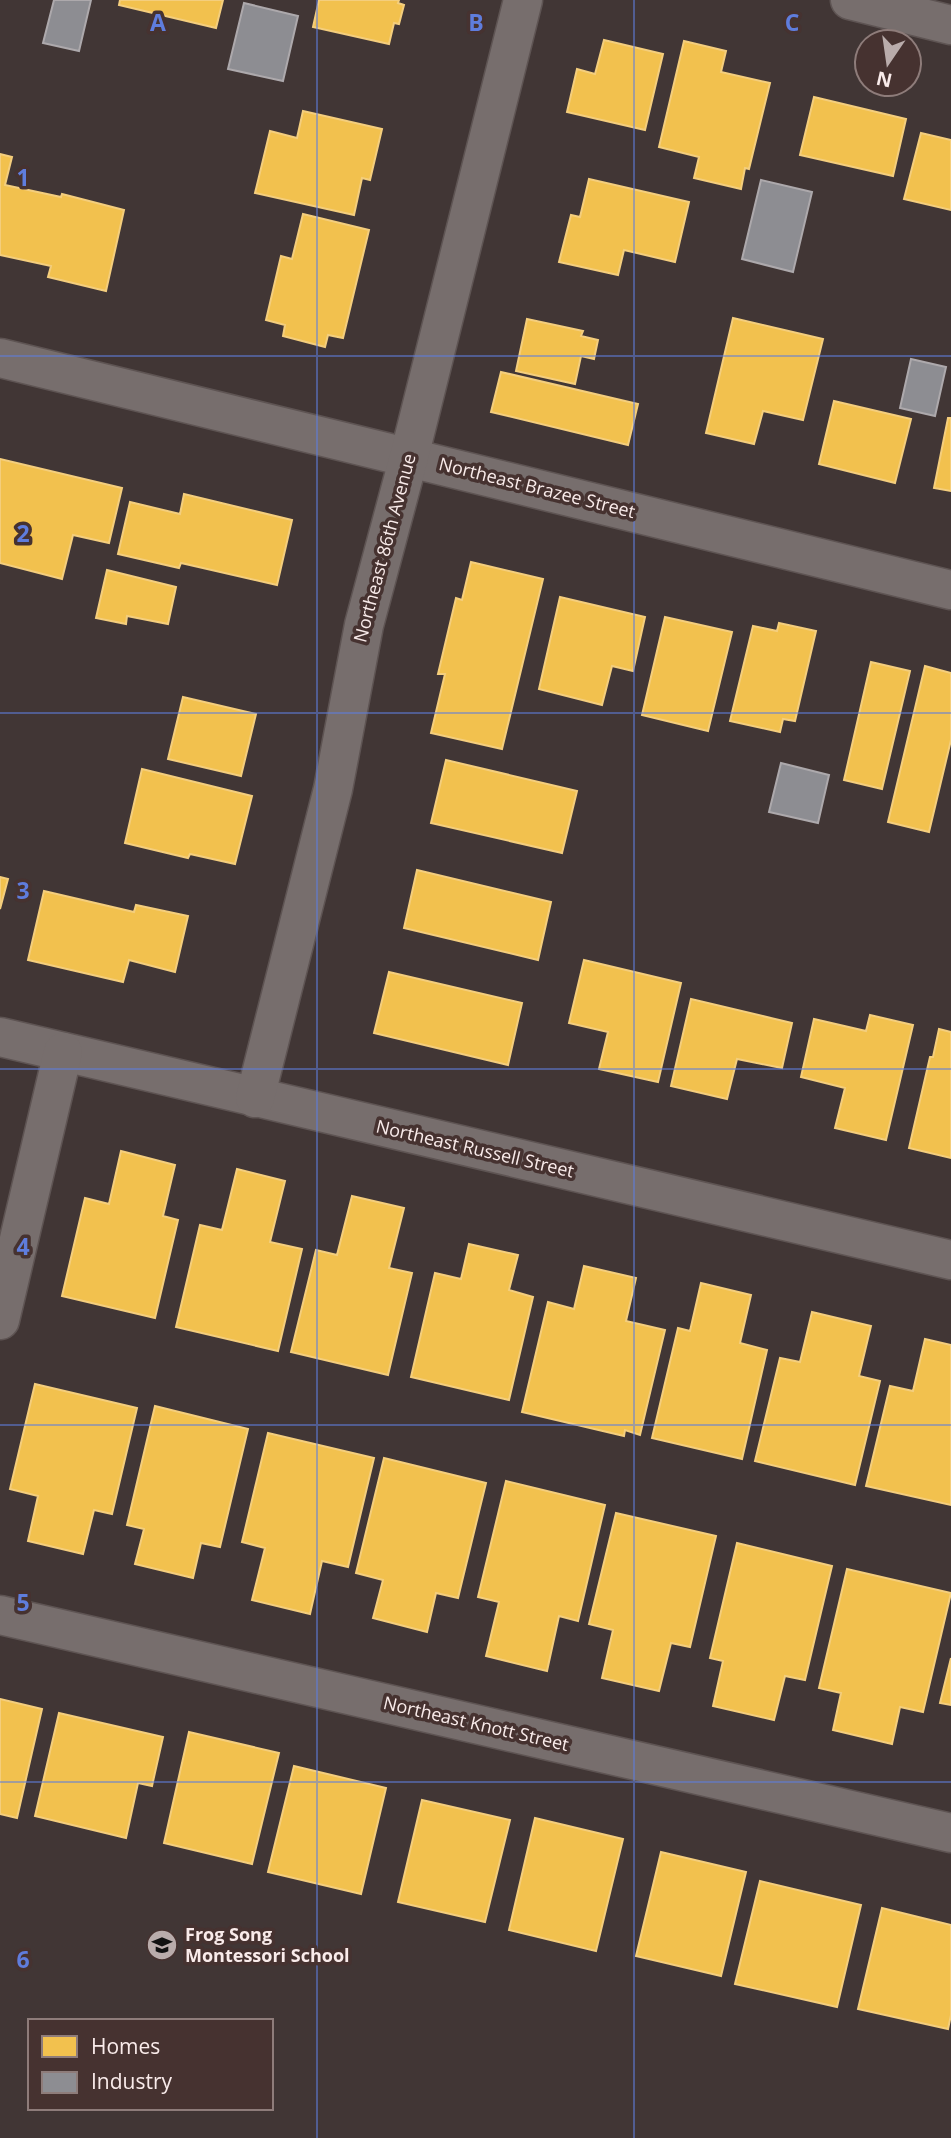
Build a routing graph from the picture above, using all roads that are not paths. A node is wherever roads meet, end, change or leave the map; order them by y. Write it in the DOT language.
graph roads {
  1 [pos="523,0"];
  2 [pos="850,0"];
  3 [pos="951,25"];
  4 [pos="0,358"];
  5 [pos="409,457"];
  6 [pos="951,590"];
  7 [pos="0,1037"];
  8 [pos="63,1052"];
  9 [pos="255,1098"];
  10 [pos="951,1260"];
  11 [pos="0,1320"];
  12 [pos="0,1615"];
  13 [pos="951,1833"];
  1 -- 5 [label="street, Northeast 86th Avenue"];
  2 -- 3 [label="street"];
  4 -- 5 [label="street, Northeast Brazee Street"];
  5 -- 6 [label="street, Northeast Brazee Street"];
  5 -- 9 [label="street, Northeast 86th Avenue"];
  7 -- 8 [label="street, Northeast Russell Street"];
  8 -- 9 [label="street, Northeast Russell Street"];
  8 -- 11 [label="street"];
  9 -- 10 [label="street, Northeast Russell Street"];
  12 -- 13 [label="street, Northeast Knott Street"];
}
